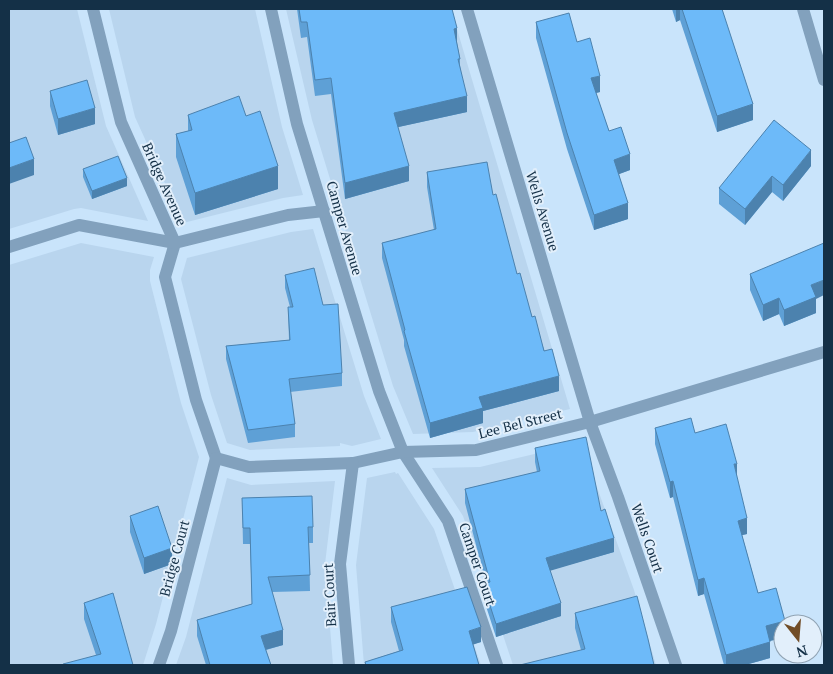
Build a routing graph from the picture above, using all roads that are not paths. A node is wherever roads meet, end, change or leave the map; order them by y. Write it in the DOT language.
graph roads {
  1 [pos="93,9"];
  2 [pos="271,9"];
  3 [pos="467,9"];
  4 [pos="803,9"];
  5 [pos="824,80"];
  6 [pos="324,211"];
  7 [pos="176,243"];
  8 [pos="9,247"];
  9 [pos="824,352"];
  10 [pos="590,422"];
  11 [pos="403,452"];
  12 [pos="216,458"];
  13 [pos="353,463"];
  14 [pos="159,665"];
  15 [pos="349,665"];
  16 [pos="497,665"];
  17 [pos="676,665"];
  1 -- 7 [label="street, Bridge Avenue"];
  2 -- 6 [label="street, Camper Avenue"];
  3 -- 10 [label="street, Wells Avenue"];
  4 -- 5 [label="street"];
  6 -- 7 [label="street"];
  6 -- 11 [label="street, Camper Avenue"];
  7 -- 8 [label="street"];
  7 -- 12 [label="street, Bridge Avenue"];
  9 -- 10 [label="street, Lee Bel Street"];
  10 -- 11 [label="street, Lee Bel Street"];
  10 -- 17 [label="street, Wells Court"];
  11 -- 13 [label="street, Lee Bel Street"];
  11 -- 16 [label="street, Camper Court"];
  12 -- 13 [label="street, Lee Bel Street"];
  12 -- 14 [label="street, Bridge Court"];
  13 -- 15 [label="street, Bair Court"];
}
